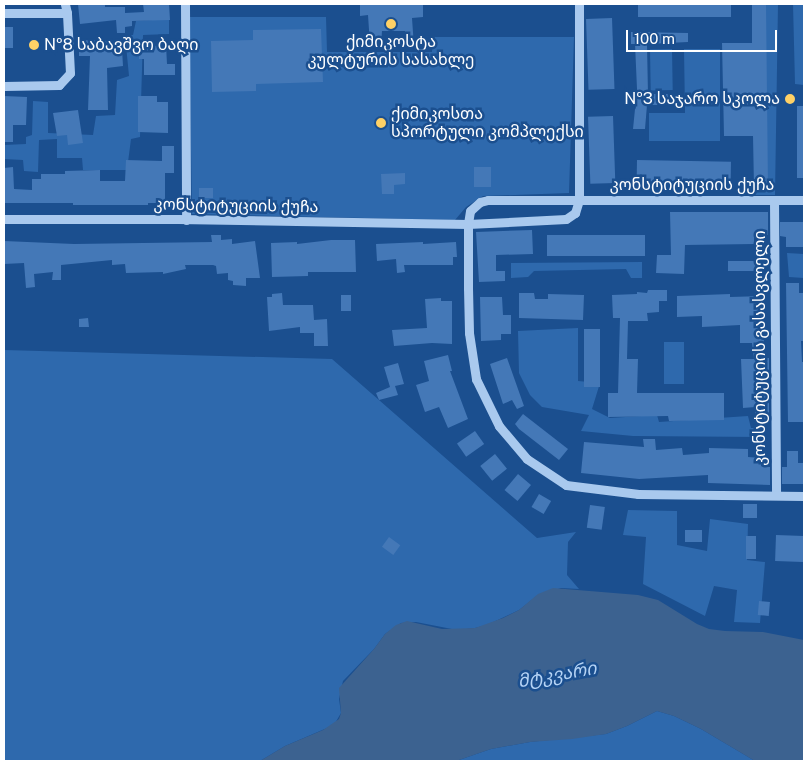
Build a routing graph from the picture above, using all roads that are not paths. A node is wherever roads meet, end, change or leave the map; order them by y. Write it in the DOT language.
graph roads {
  1 [pos="65,4"];
  2 [pos="185,4"];
  3 [pos="579,4"];
  4 [pos="4,13"];
  5 [pos="67,13"];
  6 [pos="4,86"];
  7 [pos="579,200"];
  8 [pos="774,200"];
  9 [pos="804,200"];
  10 [pos="4,219"];
  11 [pos="186,220"];
  12 [pos="468,224"];
  13 [pos="776,495"];
  14 [pos="804,496"];
  1 -- 5 [label="street"];
  2 -- 11 [label="street"];
  3 -- 7 [label="street"];
  4 -- 5 [label="street"];
  5 -- 6 [label="street"];
  7 -- 8 [label="street, კონსტიტუციის ქუჩა"];
  7 -- 12 [label="street, კონსტიტუციის ქუჩა"];
  7 -- 12 [label="street, კონსტიტუციის ქუჩა"];
  8 -- 9 [label="street, კონსტიტუციის ქუჩა"];
  8 -- 13 [label="street, კონსტიტუციის გასასვლელი"];
  10 -- 11 [label="street, კონსტიტუციის ქუჩა"];
  11 -- 12 [label="street, კონსტიტუციის ქუჩა"];
  12 -- 13 [label="street"];
  13 -- 14 [label="street"];
}
